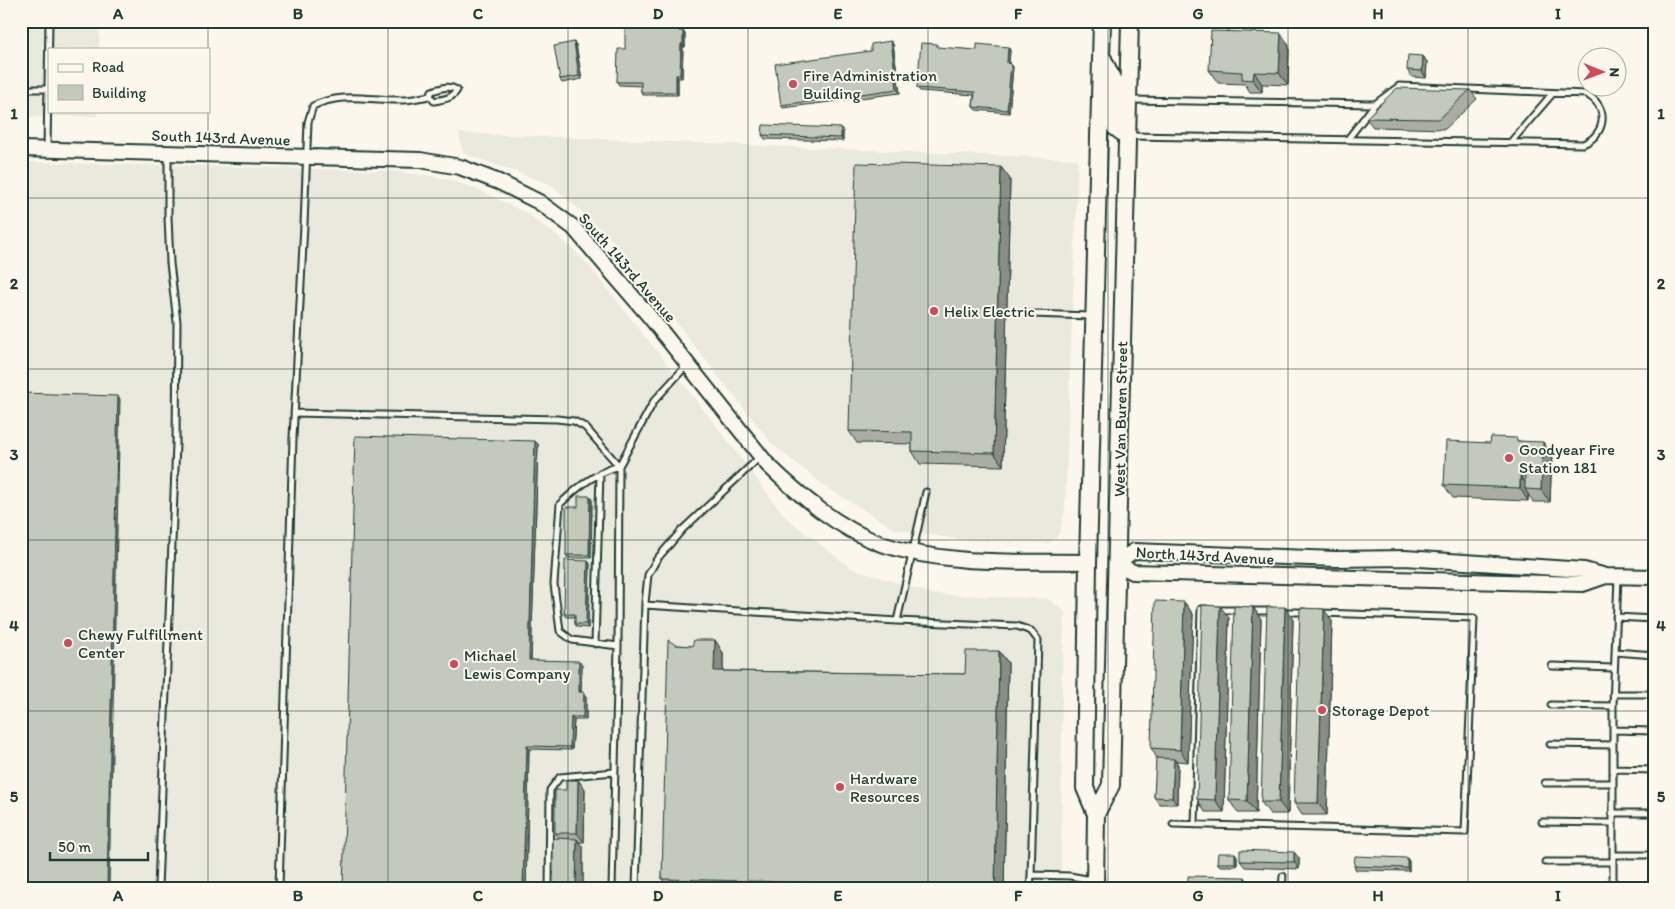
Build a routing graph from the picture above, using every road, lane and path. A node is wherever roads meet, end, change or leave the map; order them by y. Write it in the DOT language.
graph roads {
  1 [pos="49,21"];
  2 [pos="1102,21"];
  3 [pos="1130,21"];
  4 [pos="49,48"];
  5 [pos="1101,55"];
  6 [pos="21,88"];
  7 [pos="48,89"];
  8 [pos="1552,93"];
  9 [pos="430,96"];
  10 [pos="1128,100"];
  11 [pos="1375,104"];
  12 [pos="1127,136"];
  13 [pos="1347,140"];
  14 [pos="1510,143"];
  15 [pos="21,149"];
  16 [pos="47,150"];
  17 [pos="168,154"];
  18 [pos="306,157"];
  19 [pos="1032,314"];
  20 [pos="1094,316"];
  21 [pos="688,364"];
  22 [pos="294,413"];
  23 [pos="760,456"];
  24 [pos="619,466"];
  25 [pos="600,473"];
  26 [pos="926,492"];
  27 [pos="913,552"];
  28 [pos="1088,562"];
  29 [pos="1116,563"];
  30 [pos="1612,576"];
  31 [pos="1654,577"];
  32 [pos="645,605"];
  33 [pos="1308,612"];
  34 [pos="1318,613"];
  35 [pos="1616,617"];
  36 [pos="1654,618"];
  37 [pos="897,621"];
  38 [pos="595,644"];
  39 [pos="618,646"];
  40 [pos="1615,652"];
  41 [pos="1654,655"];
  42 [pos="1552,666"];
  43 [pos="1614,668"];
  44 [pos="1613,694"];
  45 [pos="1654,694"];
  46 [pos="1551,705"];
  47 [pos="1613,706"];
  48 [pos="1613,730"];
  49 [pos="1654,731"];
  50 [pos="1550,744"];
  51 [pos="1612,745"];
  52 [pos="1613,769"];
  53 [pos="1654,770"];
  54 [pos="614,772"];
  55 [pos="1545,783"];
  56 [pos="1612,783"];
  57 [pos="1654,812"];
  58 [pos="1612,813"];
  59 [pos="1096,814"];
  60 [pos="1542,822"];
  61 [pos="1612,823"];
  62 [pos="1173,824"];
  63 [pos="1195,825"];
  64 [pos="1613,855"];
  65 [pos="1654,855"];
  66 [pos="1545,862"];
  67 [pos="1612,862"];
  68 [pos="1031,875"];
  69 [pos="1283,876"];
  70 [pos="1095,884"];
  71 [pos="1246,886"];
  72 [pos="158,888"];
  73 [pos="280,888"];
  74 [pos="548,888"];
  75 [pos="612,888"];
  76 [pos="636,888"];
  77 [pos="1030,888"];
  78 [pos="1263,888"];
  79 [pos="1282,888"];
  80 [pos="1612,888"];
  1 -- 4 [label="lane"];
  2 -- 5 [label="main road, West Van Buren Street"];
  3 -- 10 [label="main road, West Van Buren Street"];
  5 -- 12 [label="main road"];
  5 -- 20 [label="main road, West Van Buren Street"];
  6 -- 7 [label="lane"];
  7 -- 16 [label="lane"];
  8 -- 11 [label="lane"];
  8 -- 14 [label="lane"];
  8 -- 14 [label="lane"];
  9 -- 9 [label="lane"];
  9 -- 18 [label="lane"];
  10 -- 11 [label="lane"];
  10 -- 12 [label="main road, West Van Buren Street"];
  11 -- 13 [label="lane"];
  12 -- 13 [label="lane"];
  12 -- 29 [label="main road, West Van Buren Street"];
  13 -- 14 [label="lane"];
  15 -- 16 [label="street, South 143rd Avenue"];
  16 -- 17 [label="street, South 143rd Avenue"];
  17 -- 18 [label="street, South 143rd Avenue"];
  17 -- 72 [label="lane"];
  18 -- 21 [label="street, South 143rd Avenue"];
  18 -- 22 [label="lane"];
  19 -- 20 [label="lane"];
  20 -- 28 [label="main road, West Van Buren Street"];
  21 -- 23 [label="street, South 143rd Avenue"];
  21 -- 24 [label="lane"];
  22 -- 24 [label="lane"];
  22 -- 73 [label="lane"];
  23 -- 27 [label="street, South 143rd Avenue"];
  23 -- 32 [label="lane"];
  24 -- 25 [label="lane"];
  24 -- 39 [label="lane"];
  25 -- 38 [label="lane"];
  25 -- 38 [label="lane"];
  26 -- 27 [label="lane"];
  27 -- 28 [label="street, South 143rd Avenue"];
  27 -- 37 [label="lane"];
  28 -- 29 [label="main road"];
  28 -- 59 [label="main road, West Van Buren Street"];
  29 -- 30 [label="street, North 143rd Avenue"];
  29 -- 30 [label="street, North 143rd Avenue"];
  29 -- 59 [label="main road, West Van Buren Street"];
  30 -- 31 [label="street, North 143rd Avenue"];
  30 -- 35 [label="lane"];
  32 -- 37 [label="lane"];
  32 -- 76 [label="lane"];
  33 -- 63 [label="lane"];
  34 -- 63 [label="lane"];
  35 -- 36 [label="lane"];
  35 -- 40 [label="lane"];
  37 -- 68 [label="lane"];
  38 -- 39 [label="lane"];
  39 -- 54 [label="lane"];
  40 -- 41 [label="lane"];
  40 -- 43 [label="lane"];
  42 -- 43 [label="lane"];
  43 -- 44 [label="lane"];
  44 -- 45 [label="lane"];
  44 -- 47 [label="lane"];
  46 -- 47 [label="lane"];
  47 -- 48 [label="lane"];
  48 -- 49 [label="lane"];
  48 -- 51 [label="lane"];
  50 -- 51 [label="lane"];
  51 -- 52 [label="lane"];
  52 -- 53 [label="lane"];
  52 -- 56 [label="lane"];
  54 -- 74 [label="lane"];
  54 -- 75 [label="lane"];
  55 -- 56 [label="lane"];
  56 -- 58 [label="lane"];
  57 -- 58 [label="lane"];
  58 -- 61 [label="lane"];
  59 -- 70 [label="main road, West Van Buren Street"];
  60 -- 61 [label="lane"];
  61 -- 64 [label="lane"];
  62 -- 63 [label="lane"];
  64 -- 65 [label="lane"];
  64 -- 67 [label="lane"];
  66 -- 67 [label="lane"];
  67 -- 80 [label="lane"];
  68 -- 70 [label="lane"];
  68 -- 77 [label="lane"];
  69 -- 79 [label="lane"];
  71 -- 78 [label="path"];
}
